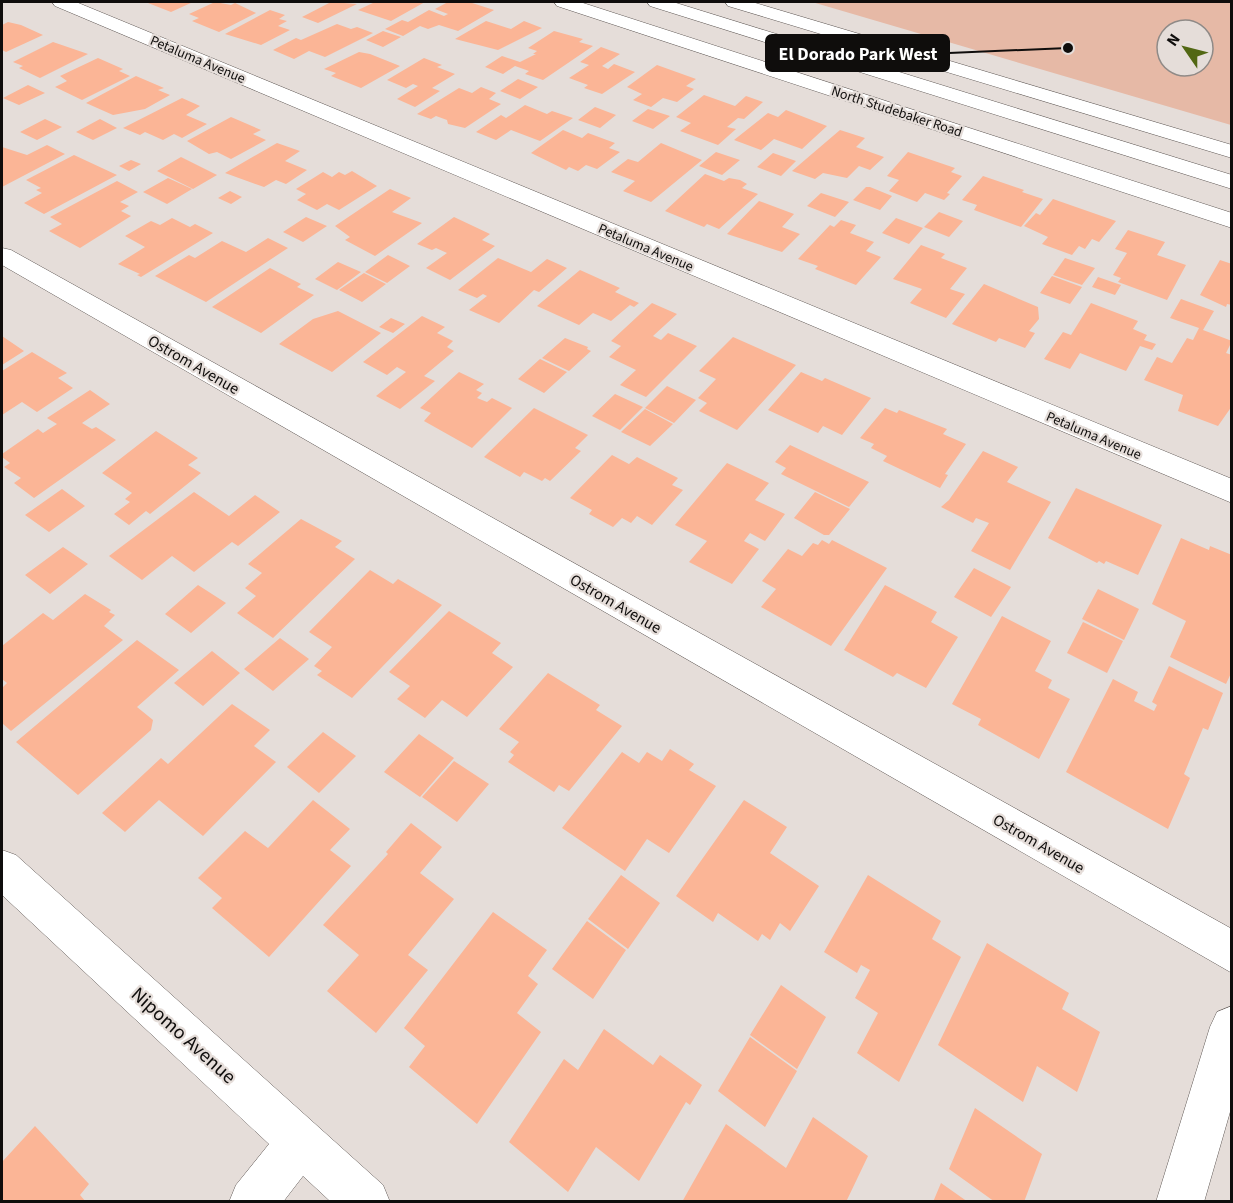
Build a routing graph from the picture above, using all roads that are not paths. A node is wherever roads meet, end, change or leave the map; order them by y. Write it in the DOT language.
graph roads {
  1 [pos="61,2"];
  2 [pos="563,2"];
  3 [pos="656,2"];
  4 [pos="734,2"];
  5 [pos="1232,152"];
  6 [pos="1232,182"];
  7 [pos="1232,221"];
  8 [pos="2,255"];
  9 [pos="1232,492"];
  10 [pos="2,869"];
  11 [pos="1232,952"];
  12 [pos="1232,1027"];
  13 [pos="301,1142"];
  14 [pos="253,1202"];
  15 [pos="366,1202"];
  16 [pos="1180,1202"];
  1 -- 9 [label="street, Petaluma Avenue"];
  2 -- 7 [label="street, North Studebaker Road"];
  3 -- 6 [label="street, North Studebaker Road"];
  4 -- 5 [label="street"];
  8 -- 11 [label="street, Ostrom Avenue"];
  10 -- 13 [label="street, Nipomo Avenue"];
  12 -- 16 [label="street"];
  13 -- 14 [label="street"];
  13 -- 15 [label="street, Nipomo Avenue"];
}
